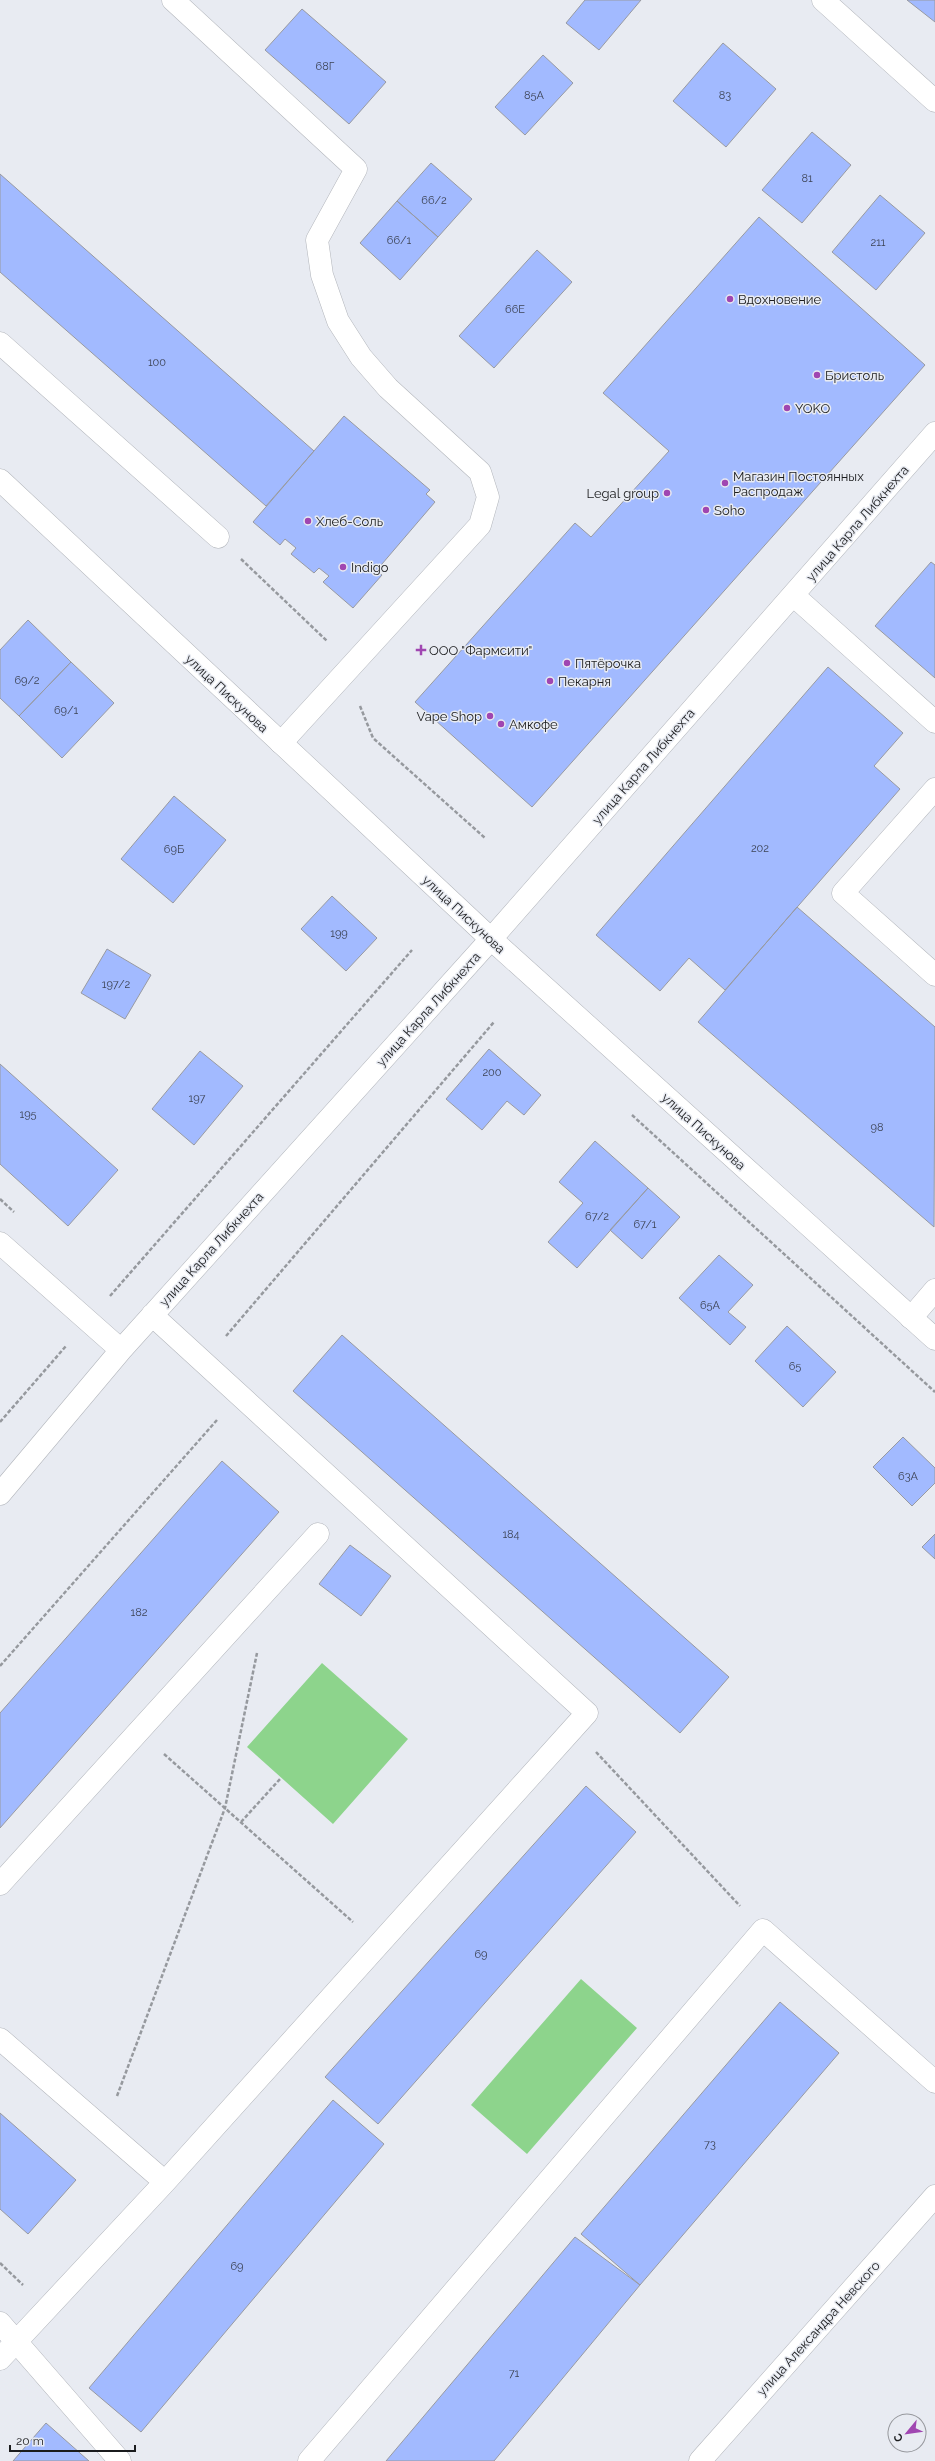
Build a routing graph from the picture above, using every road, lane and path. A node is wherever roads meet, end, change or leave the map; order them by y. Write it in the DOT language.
graph roads {
  1 [pos="174,0"];
  2 [pos="823,0"];
  3 [pos="935,101"];
  4 [pos="0,343"];
  5 [pos="935,433"];
  6 [pos="0,480"];
  7 [pos="218,537"];
  8 [pos="793,595"];
  9 [pos="935,722"];
  10 [pos="281,743"];
  11 [pos="935,789"];
  12 [pos="491,939"];
  13 [pos="412,950"];
  14 [pos="935,974"];
  15 [pos="494,1022"];
  16 [pos="631,1114"];
  17 [pos="0,1243"];
  18 [pos="935,1290"];
  19 [pos="152,1315"];
  20 [pos="911,1318"];
  21 [pos="88,1321"];
  22 [pos="935,1339"];
  23 [pos="121,1350"];
  24 [pos="203,1362"];
  25 [pos="935,1392"];
  26 [pos="239,1395"];
  27 [pos="0,1422"];
  28 [pos="0,1494"];
  29 [pos="318,1534"];
  30 [pos="258,1647"];
  31 [pos="0,1666"];
  32 [pos="573,1729"];
  33 [pos="139,1731"];
  34 [pos="280,1779"];
  35 [pos="225,1808"];
  36 [pos="241,1822"];
  37 [pos="0,1884"];
  38 [pos="763,1930"];
  39 [pos="378,1944"];
  40 [pos="0,2039"];
  41 [pos="935,2082"];
  42 [pos="104,2130"];
  43 [pos="165,2182"];
  44 [pos="935,2196"];
  45 [pos="0,2323"];
  46 [pos="17,2341"];
  47 [pos="0,2359"];
  48 [pos="120,2461"];
  49 [pos="309,2461"];
  50 [pos="700,2461"];
  1 -- 10 [label="street"];
  2 -- 3 [label="street"];
  4 -- 7 [label="street"];
  5 -- 8 [label="street, улица Карла Либкнехта"];
  6 -- 10 [label="street, улица Пискунова"];
  8 -- 9 [label="street"];
  8 -- 12 [label="street, улица Карла Либкнехта"];
  10 -- 12 [label="street, улица Пискунова"];
  11 -- 14 [label="street"];
  12 -- 19 [label="street, улица Карла Либкнехта"];
  12 -- 20 [label="street, улица Пискунова"];
  13 -- 21 [label="path"];
  15 -- 24 [label="path"];
  16 -- 25 [label="path"];
  17 -- 21 [label="street"];
  18 -- 20 [label="street"];
  19 -- 23 [label="street, улица Карла Либкнехта"];
  19 -- 24 [label="street"];
  20 -- 22 [label="street, улица Пискунова"];
  21 -- 23 [label="street"];
  21 -- 27 [label="path"];
  23 -- 28 [label="street, улица Карла Либкнехта"];
  24 -- 26 [label="street"];
  26 -- 31 [label="path"];
  26 -- 32 [label="street"];
  29 -- 33 [label="street"];
  30 -- 35 [label="path"];
  32 -- 38 [label="path"];
  32 -- 39 [label="street"];
  33 -- 35 [label="path"];
  33 -- 37 [label="street"];
  34 -- 36 [label="path"];
  35 -- 36 [label="path"];
  35 -- 42 [label="path"];
  36 -- 39 [label="path"];
  38 -- 41 [label="street"];
  38 -- 49 [label="street"];
  39 -- 43 [label="street"];
  40 -- 42 [label="street"];
  42 -- 43 [label="street"];
  43 -- 46 [label="street"];
  44 -- 50 [label="street, улица Александра Невского"];
  45 -- 46 [label="street"];
  46 -- 47 [label="street"];
  46 -- 48 [label="street"];
}
